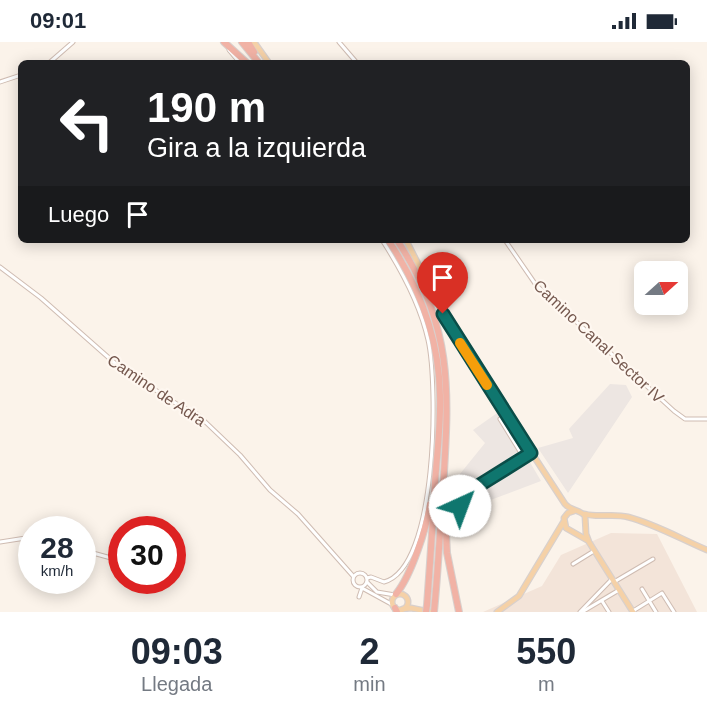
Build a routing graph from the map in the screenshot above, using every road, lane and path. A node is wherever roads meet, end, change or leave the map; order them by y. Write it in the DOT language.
graph roads {
  1 [pos="73,42"];
  2 [pos="223,42"];
  3 [pos="232,42"];
  4 [pos="242,42"];
  5 [pos="248,42"];
  6 [pos="254,42"];
  7 [pos="339,42"];
  8 [pos="52,60"];
  9 [pos="238,60"];
  10 [pos="244,60"];
  11 [pos="246,60"];
  12 [pos="257,60"];
  13 [pos="258,60"];
  14 [pos="267,60"];
  15 [pos="354,60"];
  16 [pos="18,76"];
  17 [pos="0,82"];
  18 [pos="384,243"];
  19 [pos="390,243"];
  20 [pos="400,243"];
  21 [pos="408,243"];
  22 [pos="507,243"];
  23 [pos="0,267"];
  24 [pos="500,419"];
  25 [pos="707,419"];
  26 [pos="531,453"];
  27 [pos="524,458"];
  28 [pos="437,459"];
  29 [pos="445,459"];
  30 [pos="565,504"];
  31 [pos="460,506"];
  32 [pos="574,511"];
  33 [pos="568,513"];
  34 [pos="583,513"];
  35 [pos="595,516"];
  36 [pos="564,521"];
  37 [pos="586,525"];
  38 [pos="574,533"];
  39 [pos="18,539"];
  40 [pos="554,539"];
  41 [pos="0,542"];
  42 [pos="589,542"];
  43 [pos="707,550"];
  44 [pos="594,551"];
  45 [pos="653,559"];
  46 [pos="573,564"];
  47 [pos="353,576"];
  48 [pos="367,580"];
  49 [pos="613,580"];
  50 [pos="361,588"];
  51 [pos="642,589"];
  52 [pos="619,590"];
  53 [pos="396,595"];
  54 [pos="358,597"];
  55 [pos="408,600"];
  56 [pos="602,600"];
  57 [pos="649,601"];
  58 [pos="397,609"];
  59 [pos="429,610"];
  60 [pos="459,612"];
  61 [pos="497,612"];
  62 [pos="581,612"];
  63 [pos="609,612"];
  64 [pos="633,612"];
  65 [pos="656,612"];
  66 [pos="674,612"];
  1 -- 8 [label="street"];
  2 -- 9 [label="street"];
  2 -- 10 [label="highway"];
  3 -- 11 [label="highway"];
  4 -- 12 [label="highway"];
  5 -- 13 [label="highway"];
  6 -- 14 [label="main road"];
  7 -- 15 [label="street"];
  16 -- 17 [label="street"];
  18 -- 48 [label="street"];
  19 -- 28 [label="highway"];
  20 -- 29 [label="highway"];
  21 -- 26 [label="main road"];
  22 -- 25 [label="street, Camino Canal Sector IV"];
  23 -- 47 [label="street, Camino de Adra"];
  24 -- 27 [label="street"];
  26 -- 27 [label="street"];
  26 -- 30 [label="main road"];
  27 -- 31 [label="street"];
  28 -- 53 [label="highway"];
  28 -- 59 [label="highway"];
  29 -- 59 [label="highway"];
  29 -- 60 [label="highway"];
  30 -- 32 [label="main road"];
  30 -- 33 [label="main road"];
  32 -- 33 [label="main road"];
  32 -- 34 [label="main road"];
  33 -- 36 [label="main road"];
  34 -- 35 [label="main road"];
  34 -- 37 [label="main road"];
  35 -- 37 [label="main road"];
  35 -- 43 [label="main road"];
  36 -- 38 [label="main road"];
  36 -- 40 [label="main road"];
  37 -- 38 [label="main road"];
  37 -- 42 [label="main road"];
  38 -- 40 [label="main road"];
  38 -- 42 [label="main road"];
  39 -- 41 [label="street"];
  40 -- 61 [label="main road"];
  42 -- 44 [label="main road"];
  44 -- 46 [label="street"];
  44 -- 49 [label="main road"];
  45 -- 49 [label="street"];
  47 -- 48 [label="street"];
  47 -- 50 [label="street"];
  48 -- 50 [label="street"];
  48 -- 53 [label="street"];
  49 -- 52 [label="main road"];
  49 -- 62 [label="street"];
  50 -- 54 [label="street"];
  50 -- 58 [label="street"];
  51 -- 57 [label="street"];
  52 -- 56 [label="street"];
  52 -- 64 [label="main road"];
  53 -- 55 [label="main road"];
  53 -- 58 [label="main road"];
  55 -- 58 [label="main road"];
  55 -- 59 [label="main road"];
  56 -- 62 [label="street"];
  56 -- 63 [label="street"];
  57 -- 64 [label="street"];
  57 -- 65 [label="street"];
  57 -- 66 [label="street"];
  58 -- 59 [label="main road"];
}
